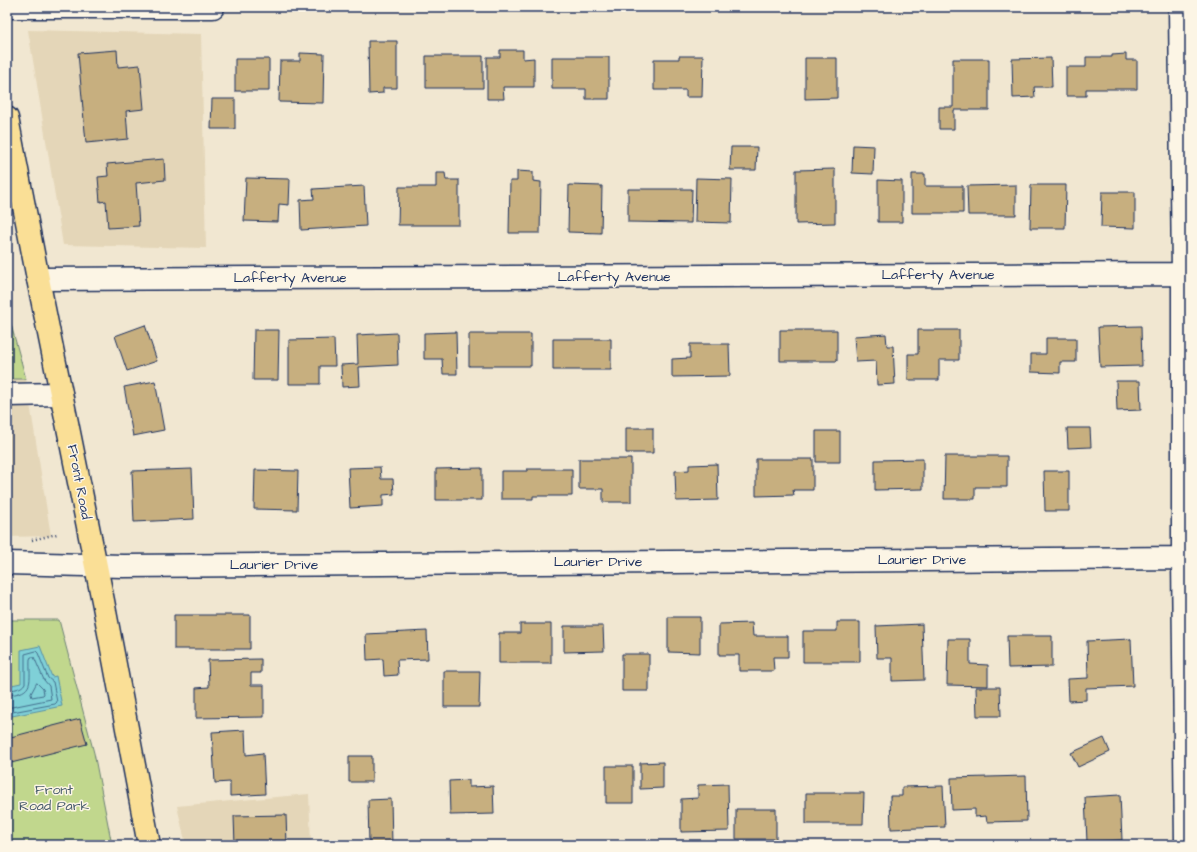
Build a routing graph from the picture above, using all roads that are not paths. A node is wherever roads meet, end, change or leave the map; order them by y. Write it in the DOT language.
graph roads {
  1 [pos="7,7"];
  2 [pos="213,7"];
  3 [pos="1180,7"];
  4 [pos="7,118"];
  5 [pos="1187,274"];
  6 [pos="38,278"];
  7 [pos="61,394"];
  8 [pos="7,395"];
  9 [pos="1187,558"];
  10 [pos="7,563"];
  11 [pos="96,566"];
  12 [pos="149,845"];
  13 [pos="1186,845"];
  1 -- 2 [label="street"];
  3 -- 5 [label="street"];
  4 -- 6 [label="main road, Front Road"];
  5 -- 6 [label="street, Lafferty Avenue"];
  5 -- 9 [label="street"];
  6 -- 7 [label="main road, Front Road"];
  7 -- 8 [label="street"];
  7 -- 11 [label="main road, Front Road"];
  9 -- 11 [label="street, Laurier Drive"];
  9 -- 13 [label="street"];
  10 -- 11 [label="street, Laurier Drive"];
  11 -- 12 [label="main road, Front Road"];
}
